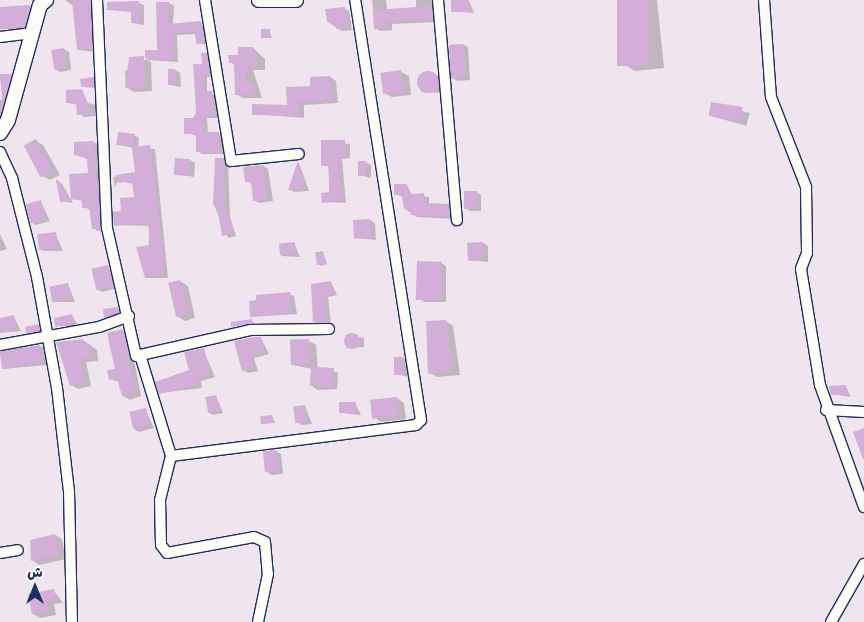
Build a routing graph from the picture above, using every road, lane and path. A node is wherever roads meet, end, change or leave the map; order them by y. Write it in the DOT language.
graph roads {
  1 [pos="46,0"];
  2 [pos="97,0"];
  3 [pos="205,0"];
  4 [pos="259,0"];
  5 [pos="296,0"];
  6 [pos="355,0"];
  7 [pos="438,0"];
  8 [pos="764,0"];
  9 [pos="33,33"];
  10 [pos="0,37"];
  11 [pos="5,109"];
  12 [pos="0,133"];
  13 [pos="0,152"];
  14 [pos="299,154"];
  15 [pos="457,220"];
  16 [pos="129,316"];
  17 [pos="328,330"];
  18 [pos="48,336"];
  19 [pos="0,345"];
  20 [pos="140,356"];
  21 [pos="826,410"];
  22 [pos="864,412"];
  23 [pos="171,456"];
  24 [pos="864,507"];
  25 [pos="18,550"];
  26 [pos="0,553"];
  27 [pos="864,564"];
  28 [pos="72,622"];
  29 [pos="258,622"];
  30 [pos="831,622"];
  1 -- 9 [label="street"];
  2 -- 16 [label="street"];
  3 -- 14 [label="street"];
  4 -- 5 [label="street"];
  6 -- 23 [label="street"];
  7 -- 15 [label="street"];
  8 -- 21 [label="street"];
  9 -- 10 [label="street"];
  9 -- 11 [label="street"];
  11 -- 12 [label="street"];
  13 -- 18 [label="street"];
  16 -- 18 [label="street"];
  16 -- 20 [label="street"];
  17 -- 20 [label="street"];
  18 -- 19 [label="street"];
  18 -- 28 [label="street"];
  20 -- 23 [label="street"];
  21 -- 22 [label="street"];
  21 -- 24 [label="street"];
  23 -- 29 [label="street"];
  25 -- 26 [label="street"];
  27 -- 30 [label="street"];
}
